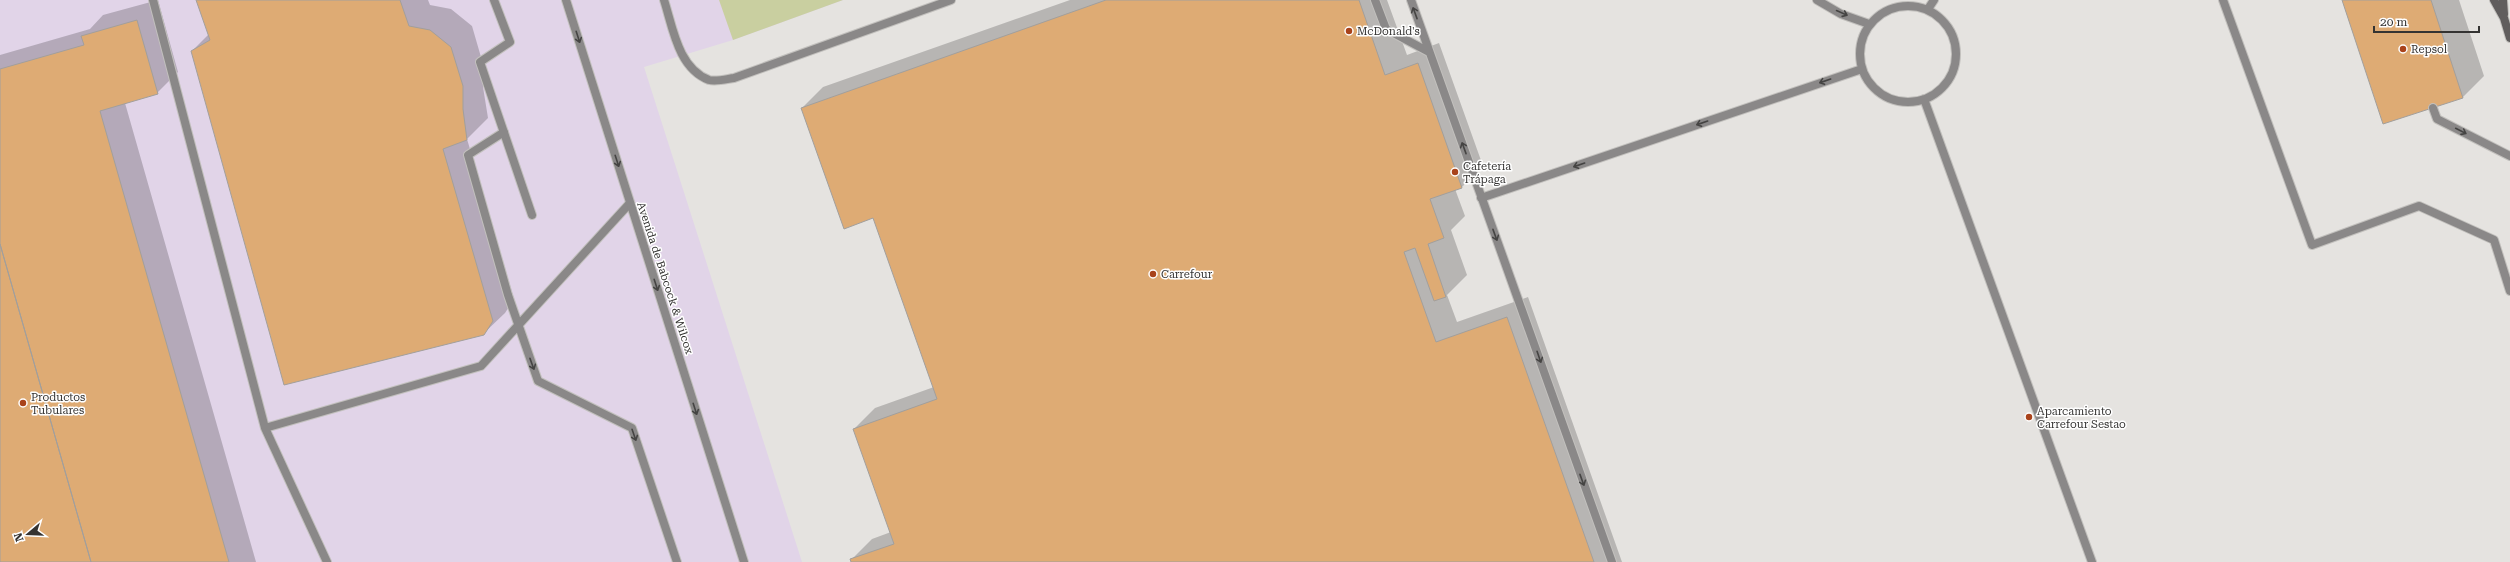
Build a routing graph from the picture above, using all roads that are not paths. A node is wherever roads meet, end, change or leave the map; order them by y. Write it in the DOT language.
graph roads {
  1 [pos="153,0"];
  2 [pos="494,0"];
  3 [pos="566,0"];
  4 [pos="664,0"];
  5 [pos="951,0"];
  6 [pos="1375,0"];
  7 [pos="1411,0"];
  8 [pos="1817,0"];
  9 [pos="1934,0"];
  10 [pos="2223,0"];
  11 [pos="2494,0"];
  12 [pos="2502,0"];
  13 [pos="1891,4"];
  14 [pos="1928,9"];
  15 [pos="2504,18"];
  16 [pos="1869,24"];
  17 [pos="2510,38"];
  18 [pos="1429,52"];
  19 [pos="1862,69"];
  20 [pos="1924,99"];
  21 [pos="2433,108"];
  22 [pos="504,132"];
  23 [pos="2510,156"];
  24 [pos="1482,198"];
  25 [pos="630,204"];
  26 [pos="532,215"];
  27 [pos="2510,291"];
  28 [pos="519,327"];
  29 [pos="265,428"];
  30 [pos="327,562"];
  31 [pos="677,562"];
  32 [pos="744,562"];
  33 [pos="1612,562"];
  34 [pos="2092,562"];
  1 -- 29 [label="street"];
  2 -- 22 [label="street"];
  3 -- 25 [label="street, Avenida de Babcock & Wilcox, one-way"];
  4 -- 5 [label="street"];
  6 -- 18 [label="street"];
  18 -- 7 [label="street, one-way"];
  8 -- 16 [label="street, one-way"];
  9 -- 14 [label="street"];
  10 -- 27 [label="street"];
  11 -- 15 [label="street"];
  12 -- 15 [label="street"];
  13 -- 14 [label="street"];
  13 -- 16 [label="street"];
  14 -- 20 [label="street"];
  15 -- 17 [label="street"];
  16 -- 19 [label="street"];
  24 -- 18 [label="street, one-way"];
  19 -- 20 [label="street"];
  19 -- 24 [label="street, one-way"];
  20 -- 34 [label="street"];
  21 -- 23 [label="street, one-way"];
  22 -- 26 [label="street"];
  22 -- 28 [label="street"];
  24 -- 33 [label="street, one-way"];
  25 -- 28 [label="street"];
  25 -- 32 [label="street, Avenida de Babcock & Wilcox, one-way"];
  28 -- 29 [label="street"];
  28 -- 31 [label="street, one-way"];
  29 -- 30 [label="street"];
}
